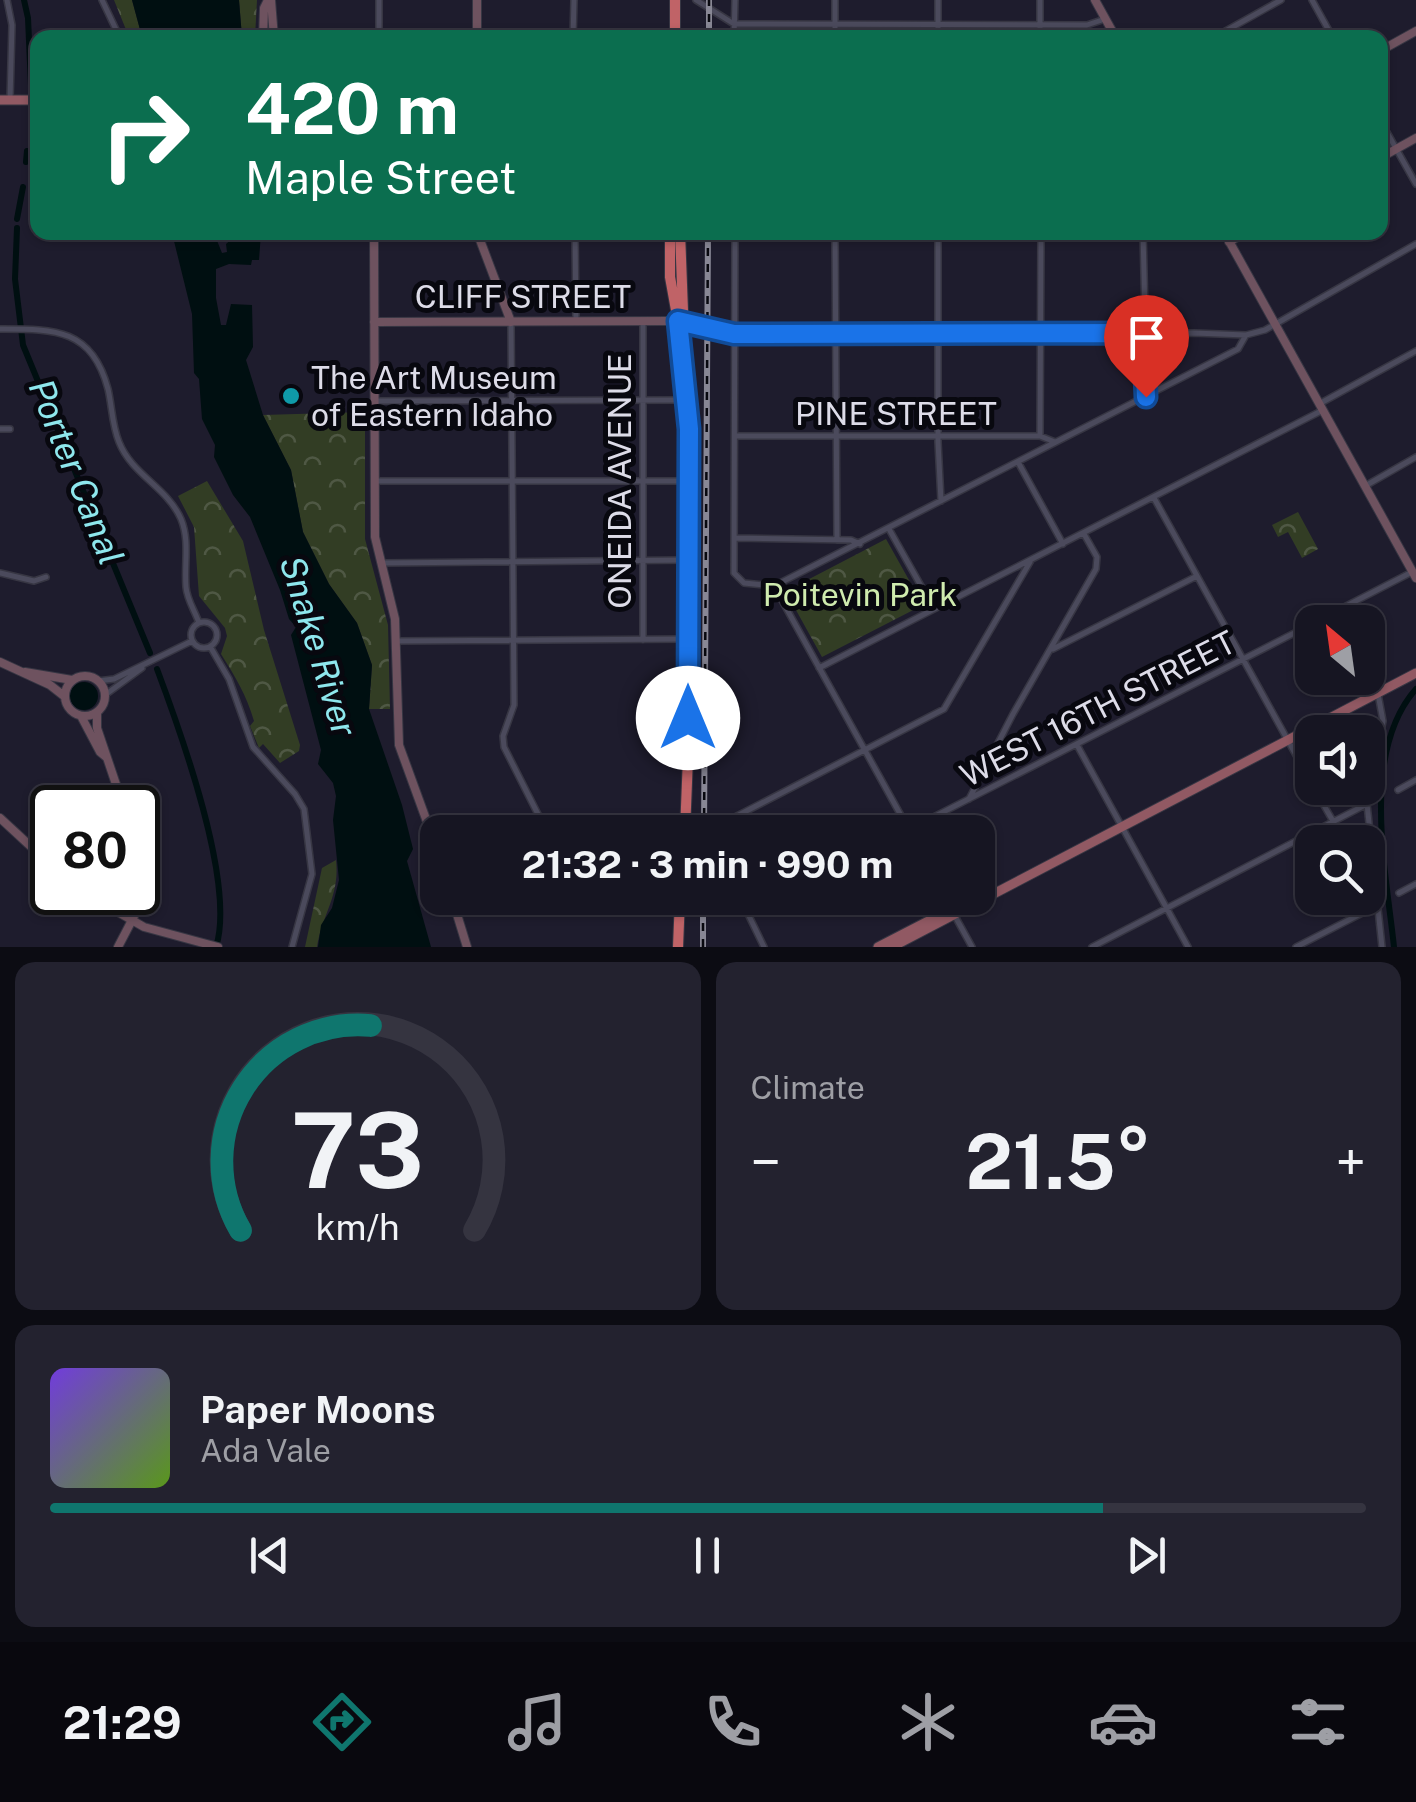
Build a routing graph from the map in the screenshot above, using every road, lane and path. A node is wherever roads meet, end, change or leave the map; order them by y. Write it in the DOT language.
graph roads {
  1 [pos="7,0"];
  2 [pos="102,0"];
  3 [pos="269,0"];
  4 [pos="379,0"];
  5 [pos="477,0"];
  6 [pos="574,0"];
  7 [pos="675,0"];
  8 [pos="696,0"];
  9 [pos="735,0"];
  10 [pos="835,0"];
  11 [pos="938,0"];
  12 [pos="1040,0"];
  13 [pos="1095,0"];
  14 [pos="1280,0"];
  15 [pos="1312,0"];
  16 [pos="1105,19"];
  17 [pos="734,24"];
  18 [pos="938,24"];
  19 [pos="835,25"];
  20 [pos="1040,25"];
  21 [pos="116,30"];
  22 [pos="263,30"];
  23 [pos="273,30"];
  24 [pos="380,30"];
  25 [pos="477,30"];
  26 [pos="573,30"];
  27 [pos="675,30"];
  28 [pos="734,30"];
  29 [pos="835,30"];
  30 [pos="938,30"];
  31 [pos="1040,30"];
  32 [pos="1111,30"];
  33 [pos="1227,30"];
  34 [pos="1329,30"];
  35 [pos="1416,31"];
  36 [pos="1388,47"];
  37 [pos="5,100"];
  38 [pos="1388,134"];
  39 [pos="1416,138"];
  40 [pos="1396,148"];
  41 [pos="1388,153"];
  42 [pos="1416,184"];
  43 [pos="374,240"];
  44 [pos="479,240"];
  45 [pos="575,240"];
  46 [pos="670,240"];
  47 [pos="680,240"];
  48 [pos="735,240"];
  49 [pos="835,240"];
  50 [pos="938,240"];
  51 [pos="1041,240"];
  52 [pos="1143,240"];
  53 [pos="1232,240"];
  54 [pos="1229,242"];
  55 [pos="1416,244"];
  56 [pos="676,321"];
  57 [pos="374,322"];
  58 [pos="511,322"];
  59 [pos="576,322"];
  60 [pos="642,322"];
  61 [pos="1274,323"];
  62 [pos="0,329"];
  63 [pos="836,333"];
  64 [pos="1143,333"];
  65 [pos="734,334"];
  66 [pos="938,334"];
  67 [pos="1041,334"];
  68 [pos="1246,336"];
  69 [pos="1416,351"];
  70 [pos="1146,397"];
  71 [pos="688,400"];
  72 [pos="375,402"];
  73 [pos="511,402"];
  74 [pos="643,402"];
  75 [pos="1321,407"];
  76 [pos="0,429"];
  77 [pos="10,430"];
  78 [pos="735,436"];
  79 [pos="835,436"];
  80 [pos="938,436"];
  81 [pos="1040,436"];
  82 [pos="1055,442"];
  83 [pos="1416,457"];
  84 [pos="1018,462"];
  85 [pos="376,481"];
  86 [pos="511,481"];
  87 [pos="689,481"];
  88 [pos="642,482"];
  89 [pos="1364,486"];
  90 [pos="1154,497"];
  91 [pos="942,502"];
  92 [pos="889,528"];
  93 [pos="1084,534"];
  94 [pos="734,538"];
  95 [pos="837,540"];
  96 [pos="860,544"];
  97 [pos="1063,544"];
  98 [pos="512,560"];
  99 [pos="642,560"];
  100 [pos="690,560"];
  101 [pos="1030,561"];
  102 [pos="381,563"];
  103 [pos="1414,570"];
  104 [pos="0,574"];
  105 [pos="1197,576"];
  106 [pos="46,577"];
  107 [pos="774,586"];
  108 [pos="1348,605"];
  109 [pos="934,609"];
  110 [pos="199,623"];
  111 [pos="1295,633"];
  112 [pos="689,639"];
  113 [pos="396,640"];
  114 [pos="643,640"];
  115 [pos="512,641"];
  116 [pos="192,642"];
  117 [pos="210,648"];
  118 [pos="1050,650"];
  119 [pos="1242,660"];
  120 [pos="0,662"];
  121 [pos="147,664"];
  122 [pos="819,668"];
  123 [pos="26,672"];
  124 [pos="1416,673"];
  125 [pos="72,680"];
  126 [pos="98,681"];
  127 [pos="1385,690"];
  128 [pos="1376,695"];
  129 [pos="64,696"];
  130 [pos="105,696"];
  131 [pos="98,712"];
  132 [pos="81,716"];
  133 [pos="1289,742"];
  134 [pos="1077,745"];
  135 [pos="864,750"];
  136 [pos="1295,753"];
  137 [pos="106,757"];
  138 [pos="1416,780"];
  139 [pos="116,785"];
  140 [pos="1398,790"];
  141 [pos="968,801"];
  142 [pos="1324,805"];
  143 [pos="1365,805"];
  144 [pos="425,815"];
  145 [pos="538,815"];
  146 [pos="685,815"];
  147 [pos="739,815"];
  148 [pos="899,815"];
  149 [pos="941,815"];
  150 [pos="0,818"];
  151 [pos="1333,822"];
  152 [pos="1335,825"];
  153 [pos="1119,826"];
  154 [pos="30,846"];
  155 [pos="1416,884"];
  156 [pos="995,891"];
  157 [pos="1399,892"];
  158 [pos="1166,908"];
  159 [pos="120,915"];
  160 [pos="134,915"];
  161 [pos="458,915"];
  162 [pos="680,915"];
  163 [pos="751,915"];
  164 [pos="940,915"];
  165 [pos="948,915"];
  166 [pos="953,915"];
  167 [pos="1357,915"];
  168 [pos="1379,915"];
  169 [pos="131,922"];
  170 [pos="204,945"];
  171 [pos="679,946"];
  172 [pos="118,947"];
  173 [pos="218,947"];
  174 [pos="292,947"];
  175 [pos="469,947"];
  176 [pos="764,947"];
  177 [pos="878,947"];
  178 [pos="892,947"];
  179 [pos="972,947"];
  180 [pos="1092,947"];
  181 [pos="1188,947"];
  182 [pos="1296,947"];
  183 [pos="1382,947"];
  1 -- 37 [label="street"];
  2 -- 21 [label="street"];
  3 -- 22 [label="street"];
  3 -- 23 [label="street"];
  4 -- 24 [label="street"];
  5 -- 25 [label="street"];
  6 -- 26 [label="street"];
  7 -- 27 [label="highway"];
  8 -- 17 [label="street"];
  9 -- 17 [label="street"];
  10 -- 19 [label="street"];
  11 -- 18 [label="street"];
  12 -- 20 [label="street"];
  13 -- 16 [label="street"];
  14 -- 33 [label="street"];
  15 -- 34 [label="street"];
  16 -- 20 [label="street"];
  16 -- 32 [label="street"];
  17 -- 19 [label="street"];
  17 -- 28 [label="street"];
  18 -- 19 [label="street"];
  18 -- 20 [label="street"];
  18 -- 30 [label="street"];
  19 -- 29 [label="street"];
  20 -- 31 [label="street"];
  35 -- 36 [label="street"];
  38 -- 40 [label="street"];
  39 -- 40 [label="street"];
  40 -- 41 [label="street"];
  40 -- 42 [label="street"];
  43 -- 57 [label="street"];
  44 -- 58 [label="street"];
  45 -- 59 [label="street"];
  46 -- 56 [label="highway"];
  47 -- 56 [label="highway"];
  48 -- 65 [label="street"];
  49 -- 63 [label="street"];
  50 -- 66 [label="street"];
  51 -- 67 [label="street"];
  52 -- 64 [label="street"];
  53 -- 54 [label="street"];
  54 -- 61 [label="street"];
  55 -- 61 [label="street"];
  56 -- 60 [label="street, CLIFF STREET"];
  56 -- 65 [label="street"];
  56 -- 71 [label="highway"];
  57 -- 58 [label="street, CLIFF STREET"];
  57 -- 72 [label="street"];
  58 -- 59 [label="street, CLIFF STREET"];
  58 -- 73 [label="street"];
  59 -- 60 [label="street, CLIFF STREET"];
  60 -- 74 [label="street, ONEIDA AVENUE"];
  61 -- 68 [label="street"];
  61 -- 75 [label="street"];
  62 -- 110 [label="street"];
  63 -- 65 [label="street"];
  63 -- 66 [label="street"];
  63 -- 79 [label="street"];
  64 -- 67 [label="street"];
  64 -- 68 [label="street"];
  64 -- 70 [label="street"];
  65 -- 78 [label="street"];
  66 -- 67 [label="street"];
  66 -- 80 [label="street"];
  67 -- 81 [label="street"];
  68 -- 70 [label="street"];
  69 -- 75 [label="street"];
  70 -- 82 [label="street"];
  71 -- 74 [label="street"];
  71 -- 87 [label="highway"];
  72 -- 73 [label="street"];
  72 -- 85 [label="street"];
  73 -- 74 [label="street"];
  73 -- 86 [label="street"];
  74 -- 88 [label="street, ONEIDA AVENUE"];
  75 -- 89 [label="street"];
  75 -- 90 [label="street"];
  76 -- 77 [label="street"];
  78 -- 79 [label="street, PINE STREET"];
  78 -- 94 [label="street"];
  79 -- 80 [label="street, PINE STREET"];
  79 -- 95 [label="street"];
  80 -- 81 [label="street, PINE STREET"];
  80 -- 91 [label="street"];
  81 -- 82 [label="street, PINE STREET"];
  82 -- 84 [label="street"];
  83 -- 89 [label="street"];
  84 -- 91 [label="street"];
  84 -- 97 [label="street"];
  85 -- 86 [label="street"];
  85 -- 102 [label="street"];
  86 -- 88 [label="street"];
  86 -- 98 [label="street"];
  87 -- 88 [label="street"];
  87 -- 100 [label="highway"];
  88 -- 99 [label="street, ONEIDA AVENUE"];
  89 -- 103 [label="street"];
  90 -- 93 [label="street"];
  90 -- 105 [label="street"];
  91 -- 92 [label="street"];
  92 -- 96 [label="street"];
  92 -- 109 [label="street"];
  93 -- 97 [label="street"];
  93 -- 118 [label="street"];
  94 -- 95 [label="street"];
  94 -- 107 [label="street"];
  95 -- 96 [label="street"];
  96 -- 107 [label="street"];
  97 -- 101 [label="street"];
  98 -- 99 [label="street"];
  98 -- 102 [label="street"];
  98 -- 115 [label="street"];
  99 -- 100 [label="street"];
  99 -- 114 [label="street, ONEIDA AVENUE"];
  100 -- 112 [label="highway"];
  101 -- 109 [label="street"];
  101 -- 135 [label="street"];
  102 -- 113 [label="street"];
  103 -- 108 [label="street, WEST 16TH STREET"];
  104 -- 106 [label="street"];
  105 -- 118 [label="street"];
  105 -- 119 [label="street"];
  107 -- 122 [label="street"];
  109 -- 122 [label="street"];
  110 -- 116 [label="street"];
  110 -- 117 [label="street"];
  111 -- 119 [label="street, WEST 16TH STREET"];
  112 -- 114 [label="street"];
  112 -- 146 [label="highway"];
  113 -- 115 [label="street"];
  113 -- 144 [label="street"];
  114 -- 115 [label="street"];
  115 -- 145 [label="street"];
  116 -- 117 [label="street"];
  116 -- 121 [label="street"];
  117 -- 174 [label="street"];
  118 -- 141 [label="street"];
  119 -- 133 [label="street"];
  119 -- 134 [label="street, WEST 16TH STREET"];
  120 -- 123 [label="street"];
  121 -- 126 [label="street"];
  121 -- 130 [label="street"];
  122 -- 135 [label="street"];
  123 -- 125 [label="street"];
  123 -- 129 [label="street"];
  124 -- 127 [label="main road"];
  125 -- 126 [label="street"];
  125 -- 129 [label="street"];
  126 -- 130 [label="street"];
  128 -- 133 [label="main road"];
  129 -- 132 [label="street"];
  130 -- 131 [label="street"];
  131 -- 132 [label="street"];
  131 -- 137 [label="street"];
  132 -- 137 [label="street"];
  133 -- 136 [label="street"];
  133 -- 153 [label="main road"];
  134 -- 141 [label="street, WEST 16TH STREET"];
  134 -- 153 [label="street"];
  135 -- 147 [label="street"];
  135 -- 148 [label="street"];
  137 -- 139 [label="street"];
  138 -- 140 [label="street"];
  141 -- 149 [label="street, WEST 16TH STREET"];
  142 -- 151 [label="street"];
  143 -- 151 [label="street"];
  150 -- 154 [label="street"];
  151 -- 152 [label="street"];
  151 -- 158 [label="street"];
  153 -- 156 [label="main road"];
  153 -- 158 [label="street"];
  155 -- 157 [label="street"];
  158 -- 180 [label="street"];
  158 -- 181 [label="street"];
  159 -- 169 [label="street"];
  160 -- 169 [label="street"];
  161 -- 175 [label="street"];
  162 -- 171 [label="highway"];
  163 -- 176 [label="street"];
  164 -- 177 [label="main road"];
  165 -- 178 [label="main road"];
  166 -- 179 [label="street"];
  167 -- 182 [label="street"];
  168 -- 183 [label="street"];
  169 -- 170 [label="street"];
  169 -- 172 [label="street"];
  170 -- 173 [label="street"];
}
